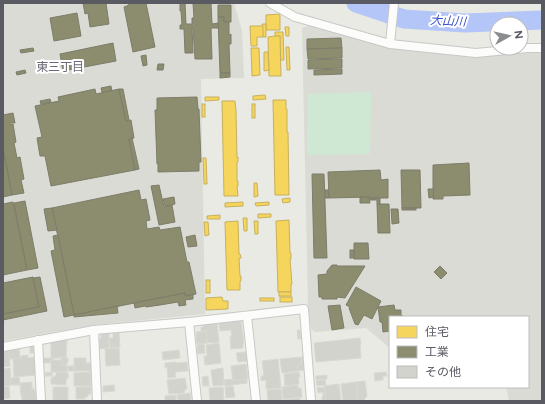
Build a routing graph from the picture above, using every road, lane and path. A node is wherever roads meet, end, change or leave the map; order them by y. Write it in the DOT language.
graph roads {
  1 [pos="270,3"];
  2 [pos="394,3"];
  3 [pos="390,44"];
  4 [pos="542,48"];
  5 [pos="247,316"];
  6 [pos="190,322"];
  7 [pos="94,330"];
  8 [pos="38,340"];
  9 [pos="3,347"];
  10 [pos="41,401"];
  11 [pos="97,401"];
  12 [pos="197,401"];
  13 [pos="256,401"];
  14 [pos="311,401"];
  1 -- 3 [label="street"];
  2 -- 3 [label="street"];
  3 -- 4 [label="street"];
  5 -- 6 [label="street"];
  5 -- 13 [label="street"];
  5 -- 14 [label="street"];
  6 -- 7 [label="street"];
  6 -- 12 [label="street"];
  7 -- 8 [label="street"];
  7 -- 11 [label="street"];
  8 -- 9 [label="street"];
  8 -- 10 [label="street"];
}
